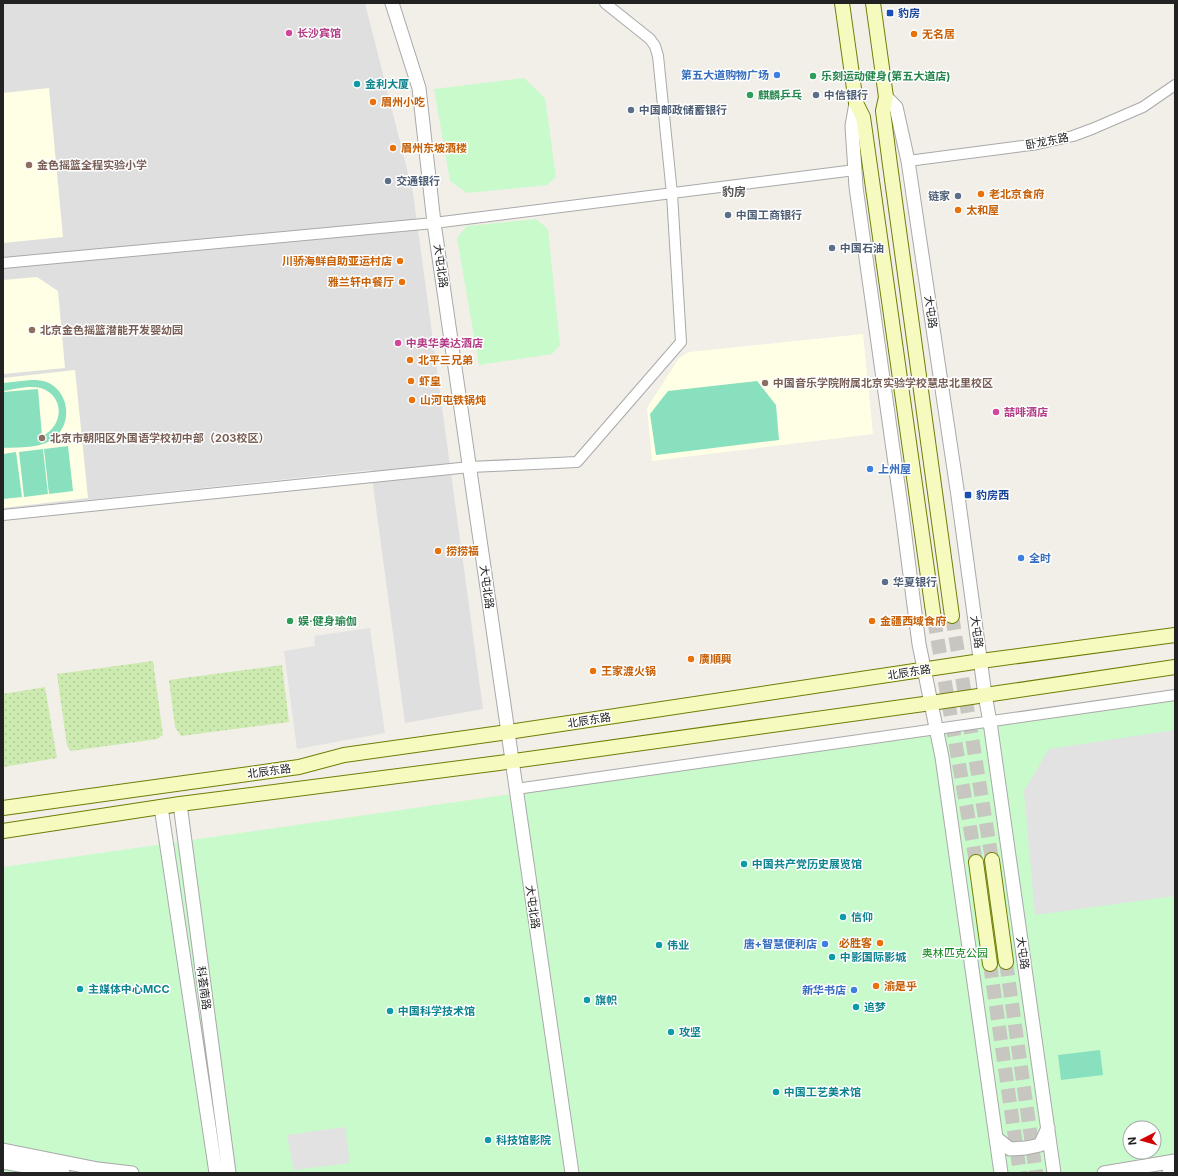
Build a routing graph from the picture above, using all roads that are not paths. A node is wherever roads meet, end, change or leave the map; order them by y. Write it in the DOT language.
graph roads {
  1 [pos="392,3"];
  2 [pos="605,3"];
  3 [pos="842,3"];
  4 [pos="873,3"];
  5 [pos="1175,85"];
  6 [pos="886,97"];
  7 [pos="856,103"];
  8 [pos="908,161"];
  9 [pos="855,170"];
  10 [pos="672,194"];
  11 [pos="434,223"];
  12 [pos="3,263"];
  13 [pos="470,467"];
  14 [pos="3,515"];
  15 [pos="952,616"];
  16 [pos="934,619"];
  17 [pos="1175,635"];
  18 [pos="981,661"];
  19 [pos="1175,668"];
  20 [pos="924,669"];
  21 [pos="985,695"];
  22 [pos="1175,696"];
  23 [pos="931,703"];
  24 [pos="990,722"];
  25 [pos="937,730"];
  26 [pos="508,732"];
  27 [pos="511,762"];
  28 [pos="516,789"];
  29 [pos="180,804"];
  30 [pos="161,807"];
  31 [pos="3,808"];
  32 [pos="3,830"];
  33 [pos="992,860"];
  34 [pos="976,862"];
  35 [pos="1006,962"];
  36 [pos="990,964"];
  37 [pos="1048,1128"];
  38 [pos="996,1138"];
  39 [pos="3,1150"];
  40 [pos="1175,1161"];
  41 [pos="3,1162"];
  42 [pos="1175,1172"];
  43 [pos="63,1173"];
  44 [pos="132,1173"];
  45 [pos="216,1173"];
  46 [pos="230,1173"];
  47 [pos="572,1173"];
  48 [pos="1001,1173"];
  49 [pos="1054,1173"];
  50 [pos="1104,1173"];
  51 [pos="1169,1173"];
  1 -- 11 [label="street, 大屯北路"];
  2 -- 10 [label="street"];
  3 -- 7 [label="main road"];
  4 -- 6 [label="main road, 大屯路"];
  5 -- 8 [label="street, 卧龙东路"];
  6 -- 8 [label="street, 大屯路"];
  6 -- 15 [label="main road, 大屯路"];
  7 -- 9 [label="street"];
  7 -- 16 [label="main road"];
  8 -- 18 [label="street, 大屯路"];
  9 -- 10 [label="street"];
  9 -- 20 [label="street"];
  10 -- 11 [label="street"];
  10 -- 13 [label="street"];
  11 -- 12 [label="street"];
  11 -- 13 [label="street, 大屯北路"];
  13 -- 14 [label="street"];
  13 -- 26 [label="street, 大屯北路"];
  17 -- 18 [label="main road, 北辰东路"];
  18 -- 20 [label="main road, 北辰东路"];
  18 -- 21 [label="street, 大屯路"];
  19 -- 21 [label="main road, 北辰东路"];
  20 -- 23 [label="street"];
  20 -- 26 [label="main road, 北辰东路"];
  21 -- 23 [label="main road, 北辰东路"];
  21 -- 24 [label="street, 大屯路"];
  22 -- 24 [label="street"];
  23 -- 25 [label="street"];
  23 -- 27 [label="main road, 北辰东路"];
  24 -- 25 [label="street"];
  24 -- 37 [label="street, 大屯路"];
  25 -- 28 [label="street"];
  25 -- 38 [label="street"];
  26 -- 27 [label="street, 大屯北路"];
  26 -- 31 [label="main road, 北辰东路"];
  27 -- 28 [label="street, 大屯北路"];
  27 -- 29 [label="main road, 北辰东路"];
  28 -- 47 [label="street, 大屯北路"];
  29 -- 30 [label="main road, 北辰东路"];
  29 -- 46 [label="street, 科荟南路"];
  30 -- 32 [label="main road, 北辰东路"];
  30 -- 45 [label="street, 科荟南路"];
  33 -- 35 [label="main road, 大屯路"];
  34 -- 36 [label="main road"];
  37 -- 38 [label="street"];
  37 -- 49 [label="street, 大屯路"];
  38 -- 48 [label="street"];
  39 -- 44 [label="street"];
  40 -- 50 [label="street"];
  41 -- 43 [label="street"];
  42 -- 51 [label="street"];
}
